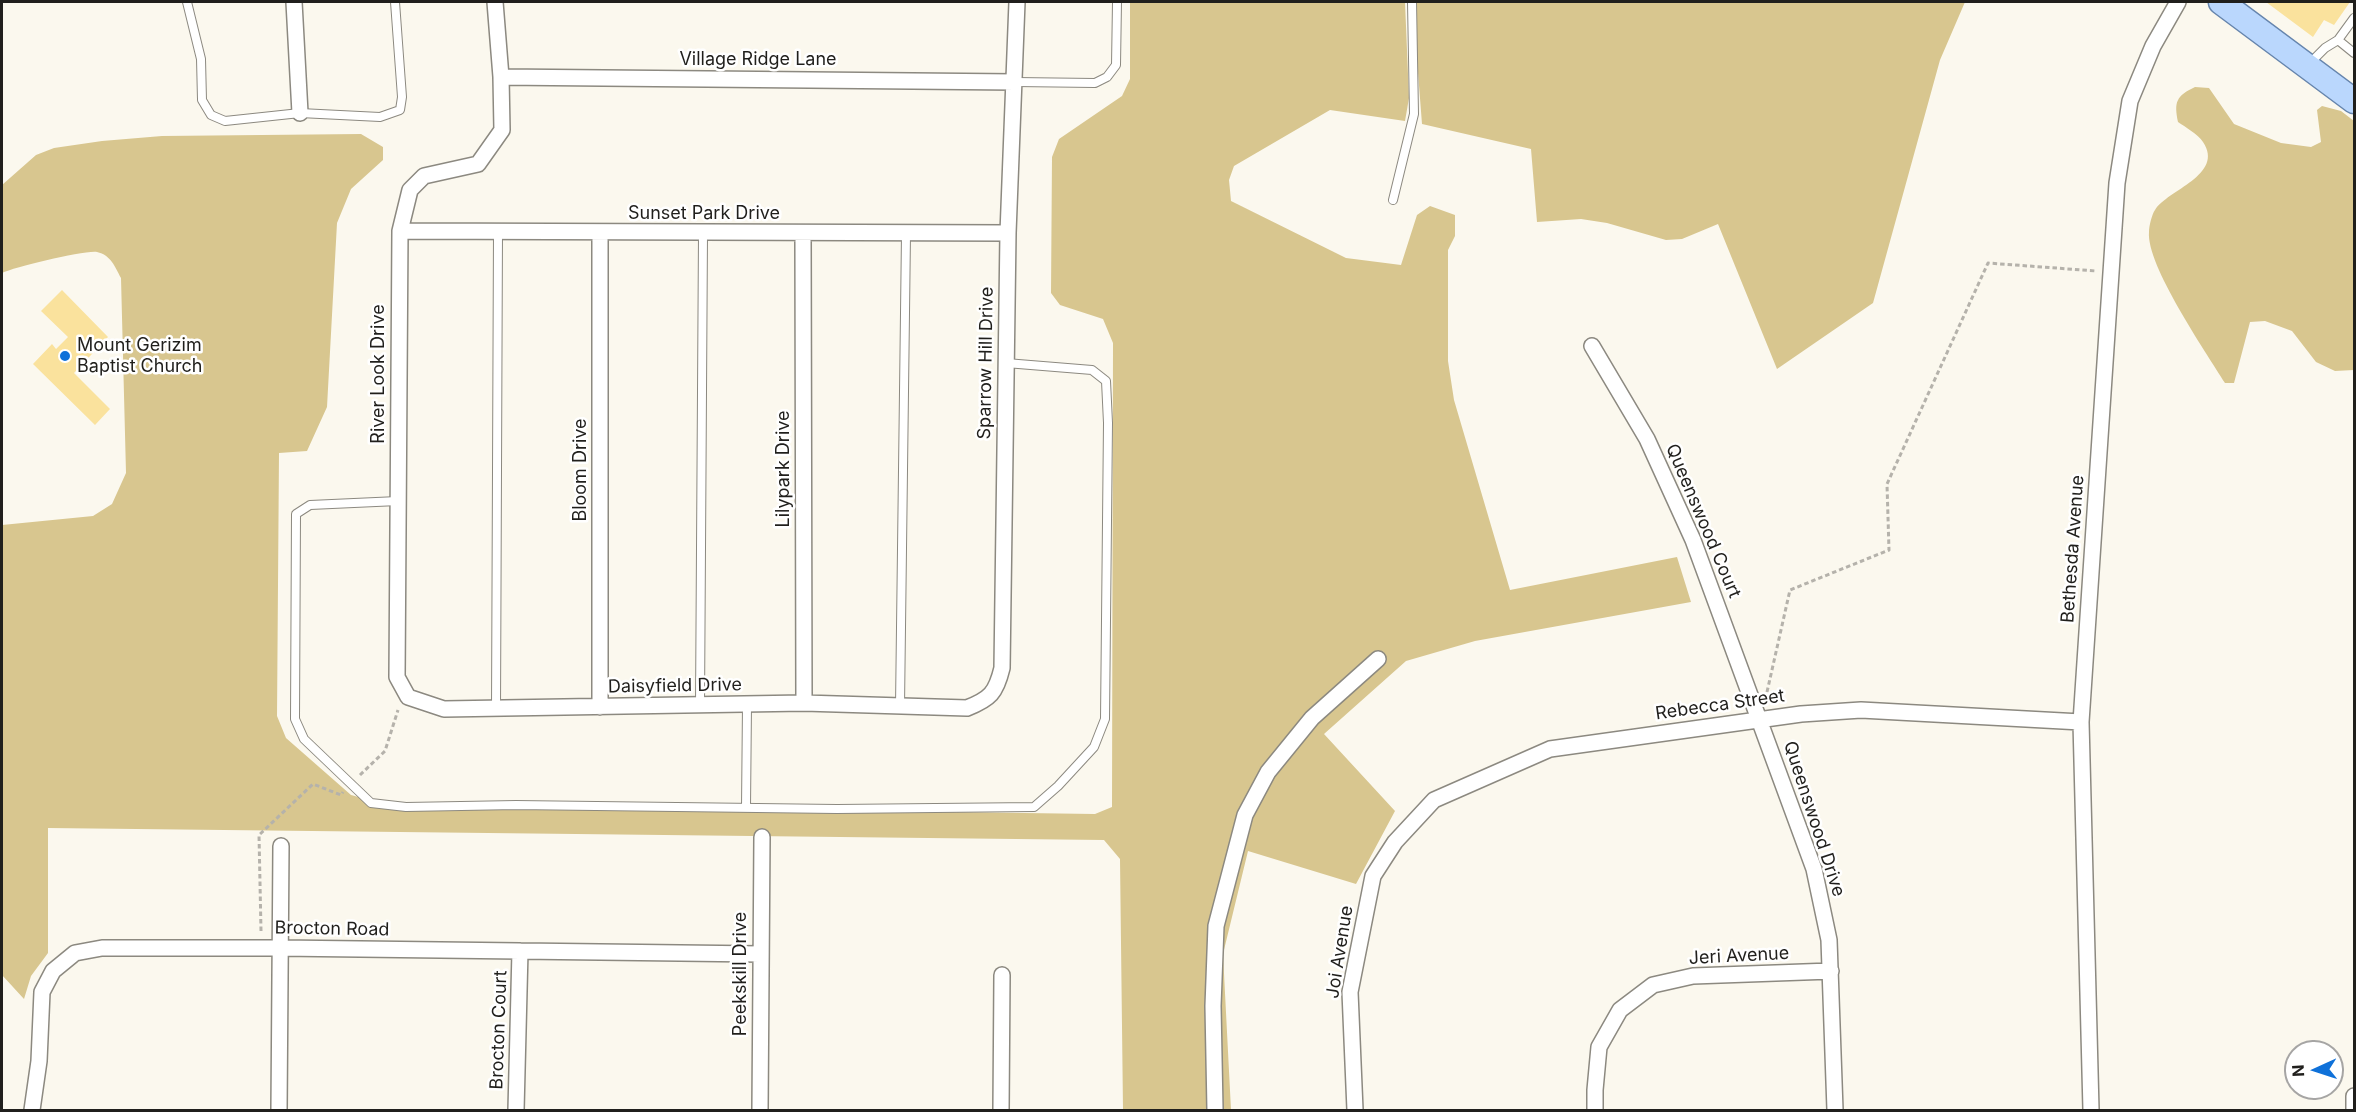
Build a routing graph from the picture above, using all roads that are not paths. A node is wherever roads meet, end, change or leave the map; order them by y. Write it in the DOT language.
graph roads {
  1 [pos="187,2"];
  2 [pos="294,2"];
  3 [pos="395,2"];
  4 [pos="495,2"];
  5 [pos="1017,2"];
  6 [pos="1117,2"];
  7 [pos="1412,2"];
  8 [pos="2178,2"];
  9 [pos="2221,2"];
  10 [pos="2355,18"];
  11 [pos="2338,40"];
  12 [pos="2355,53"];
  13 [pos="2308,65"];
  14 [pos="501,77"];
  15 [pos="1015,82"];
  16 [pos="2355,102"];
  17 [pos="300,113"];
  18 [pos="1393,200"];
  19 [pos="399,231"];
  20 [pos="498,232"];
  21 [pos="600,233"];
  22 [pos="1008,233"];
  23 [pos="703,234"];
  24 [pos="803,234"];
  25 [pos="906,234"];
  26 [pos="1592,346"];
  27 [pos="1006,363"];
  28 [pos="398,501"];
  29 [pos="1378,659"];
  30 [pos="408,697"];
  31 [pos="804,704"];
  32 [pos="700,705"];
  33 [pos="747,705"];
  34 [pos="900,706"];
  35 [pos="600,707"];
  36 [pos="496,708"];
  37 [pos="967,708"];
  38 [pos="1760,720"];
  39 [pos="2081,722"];
  40 [pos="746,807"];
  41 [pos="762,837"];
  42 [pos="1395,842"];
  43 [pos="281,846"];
  44 [pos="280,948"];
  45 [pos="520,951"];
  46 [pos="760,954"];
  47 [pos="1831,971"];
  48 [pos="1002,975"];
  49 [pos="2355,1096"];
  50 [pos="32,1110"];
  51 [pos="279,1110"];
  52 [pos="516,1110"];
  53 [pos="759,1110"];
  54 [pos="1001,1110"];
  55 [pos="1215,1110"];
  56 [pos="1355,1110"];
  57 [pos="1595,1110"];
  58 [pos="1835,1110"];
  59 [pos="2091,1110"];
  60 [pos="2354,1110"];
  1 -- 17 [label="lane"];
  2 -- 17 [label="street"];
  3 -- 17 [label="lane"];
  4 -- 14 [label="street"];
  5 -- 15 [label="street, Sparrow Hill Drive"];
  6 -- 15 [label="lane"];
  7 -- 18 [label="lane"];
  8 -- 39 [label="street, Bethesda Avenue"];
  9 -- 13 [label="main road"];
  10 -- 11 [label="lane"];
  11 -- 12 [label="lane"];
  11 -- 13 [label="lane"];
  13 -- 16 [label="main road"];
  14 -- 15 [label="street, Village Ridge Lane"];
  14 -- 19 [label="street, River Look Drive"];
  15 -- 22 [label="street, Sparrow Hill Drive"];
  19 -- 20 [label="street, Sunset Park Drive"];
  19 -- 28 [label="street, River Look Drive"];
  20 -- 21 [label="street, Sunset Park Drive"];
  20 -- 36 [label="lane"];
  21 -- 23 [label="street, Sunset Park Drive"];
  21 -- 35 [label="street, Bloom Drive"];
  22 -- 25 [label="street, Sunset Park Drive"];
  22 -- 27 [label="street, Sparrow Hill Drive"];
  23 -- 24 [label="street, Sunset Park Drive"];
  23 -- 32 [label="lane"];
  24 -- 25 [label="street, Sunset Park Drive"];
  24 -- 31 [label="street, Lilypark Drive"];
  25 -- 34 [label="lane"];
  26 -- 38 [label="street, Queenswood Court"];
  27 -- 37 [label="street, Sparrow Hill Drive"];
  27 -- 40 [label="lane"];
  28 -- 30 [label="street, River Look Drive"];
  28 -- 40 [label="lane"];
  29 -- 55 [label="street"];
  30 -- 36 [label="street, Daisyfield Drive"];
  31 -- 33 [label="street, Daisyfield Drive"];
  31 -- 34 [label="street, Daisyfield Drive"];
  32 -- 33 [label="street, Daisyfield Drive"];
  32 -- 35 [label="street, Daisyfield Drive"];
  33 -- 40 [label="lane"];
  34 -- 37 [label="street, Daisyfield Drive"];
  35 -- 36 [label="street, Daisyfield Drive"];
  38 -- 39 [label="street, Rebecca Street"];
  38 -- 42 [label="street, Rebecca Street"];
  38 -- 47 [label="street, Queenswood Drive"];
  39 -- 59 [label="street, Bethesda Avenue"];
  41 -- 46 [label="street, Peekskill Drive"];
  42 -- 56 [label="street, Joi Avenue"];
  43 -- 44 [label="street"];
  44 -- 45 [label="street, Brocton Road"];
  44 -- 50 [label="street, Brocton Road"];
  44 -- 51 [label="street"];
  45 -- 46 [label="street, Brocton Road"];
  45 -- 52 [label="street, Brocton Court"];
  46 -- 53 [label="street, Peekskill Drive"];
  47 -- 57 [label="street, Jeri Avenue"];
  47 -- 58 [label="street, Queenswood Drive"];
  48 -- 54 [label="street"];
  49 -- 60 [label="street"];
}
